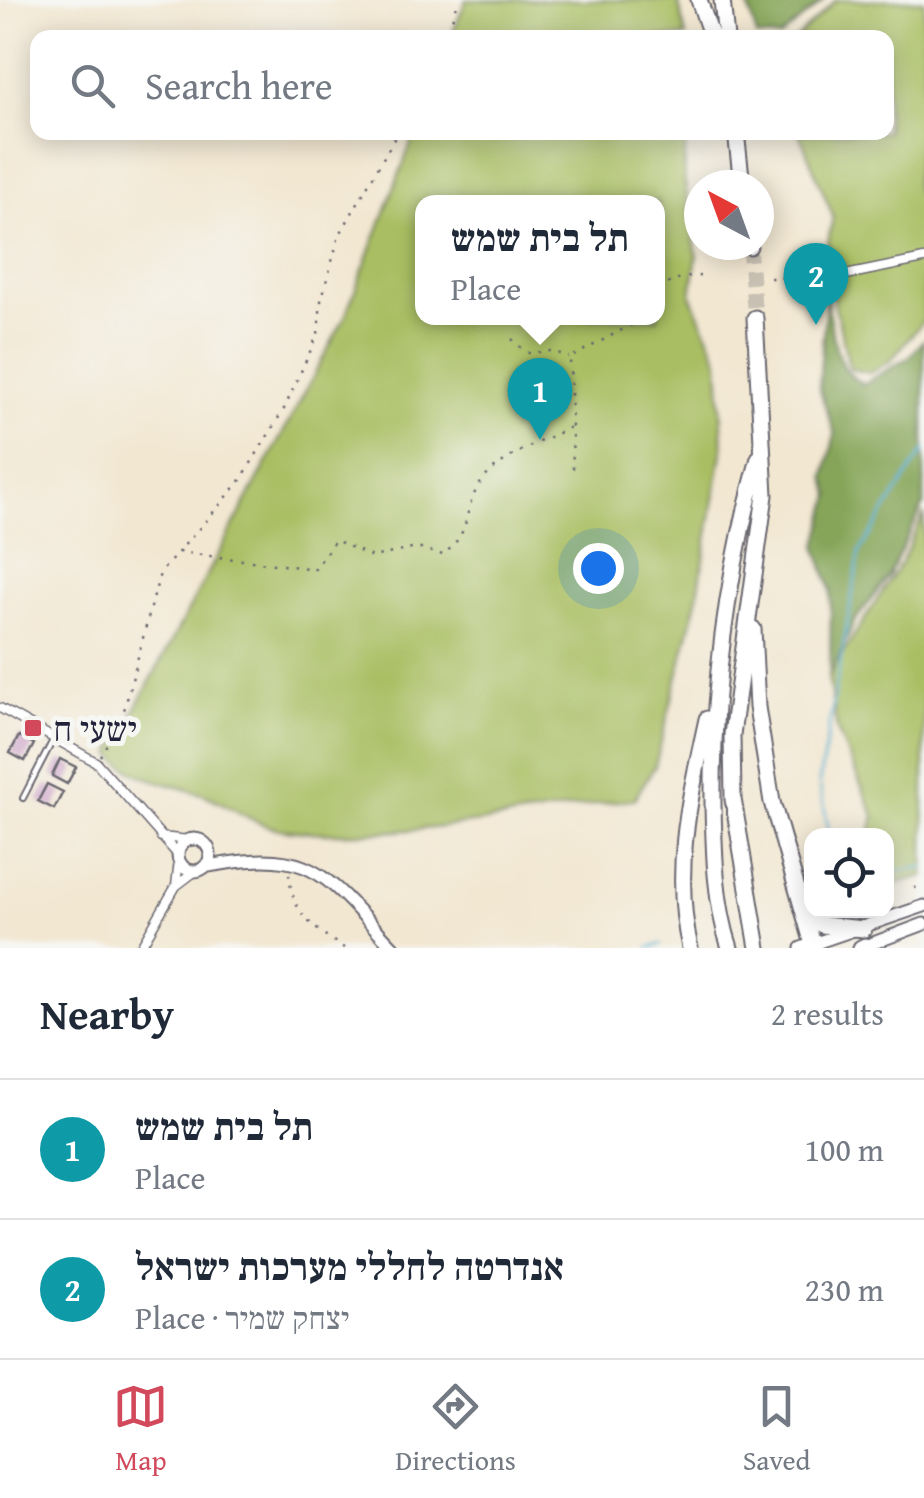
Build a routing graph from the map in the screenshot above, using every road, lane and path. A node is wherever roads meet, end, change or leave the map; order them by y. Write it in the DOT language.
graph roads {
  1 [pos="458,0"];
  2 [pos="700,0"];
  3 [pos="722,0"];
  4 [pos="449,30"];
  5 [pos="709,30"];
  6 [pos="725,30"];
  7 [pos="394,140"];
  8 [pos="737,140"];
  9 [pos="740,170"];
  10 [pos="924,260"];
  11 [pos="700,276"];
  12 [pos="842,276"];
  13 [pos="770,278"];
  14 [pos="665,285"];
  15 [pos="755,318"];
  16 [pos="631,325"];
  17 [pos="512,339"];
  18 [pos="570,358"];
  19 [pos="570,427"];
  20 [pos="764,440"];
  21 [pos="574,469"];
  22 [pos="177,552"];
  23 [pos="751,587"];
  24 [pos="715,681"];
  25 [pos="0,708"];
  26 [pos="54,738"];
  27 [pos="96,762"];
  28 [pos="23,798"];
  29 [pos="161,837"];
  30 [pos="189,840"];
  31 [pos="208,847"];
  32 [pos="178,858"];
  33 [pos="286,860"];
  34 [pos="232,861"];
  35 [pos="200,868"];
  36 [pos="176,886"];
  37 [pos="924,886"];
  38 [pos="914,888"];
  39 [pos="798,896"];
  40 [pos="924,906"];
  41 [pos="924,924"];
  42 [pos="728,941"];
  43 [pos="862,943"];
  44 [pos="810,947"];
  45 [pos="140,948"];
  46 [pos="344,948"];
  47 [pos="394,948"];
  48 [pos="690,948"];
  49 [pos="758,948"];
  1 -- 4 [label="path"];
  2 -- 5 [label="highway"];
  3 -- 6 [label="highway"];
  7 -- 22 [label="path"];
  8 -- 9 [label="highway"];
  10 -- 12 [label="street"];
  11 -- 14 [label="path"];
  12 -- 13 [label="path"];
  15 -- 20 [label="highway"];
  16 -- 18 [label="path"];
  17 -- 18 [label="path"];
  18 -- 19 [label="path"];
  19 -- 21 [label="path"];
  19 -- 22 [label="path"];
  20 -- 23 [label="highway"];
  20 -- 24 [label="highway"];
  22 -- 27 [label="path"];
  23 -- 39 [label="highway"];
  23 -- 49 [label="highway"];
  24 -- 42 [label="highway"];
  24 -- 48 [label="highway"];
  25 -- 26 [label="street"];
  26 -- 27 [label="street"];
  26 -- 28 [label="lane"];
  27 -- 29 [label="street"];
  29 -- 30 [label="street"];
  29 -- 32 [label="street"];
  30 -- 31 [label="main road"];
  30 -- 32 [label="main road"];
  31 -- 34 [label="main road"];
  31 -- 35 [label="main road"];
  32 -- 35 [label="main road"];
  32 -- 36 [label="street"];
  33 -- 34 [label="main road"];
  33 -- 46 [label="path"];
  33 -- 47 [label="main road"];
  34 -- 35 [label="main road"];
  35 -- 36 [label="street"];
  36 -- 45 [label="street"];
  37 -- 38 [label="path"];
  39 -- 43 [label="highway"];
  39 -- 44 [label="highway"];
  40 -- 43 [label="main road"];
  41 -- 43 [label="main road"];
  43 -- 44 [label="main road"];
}
